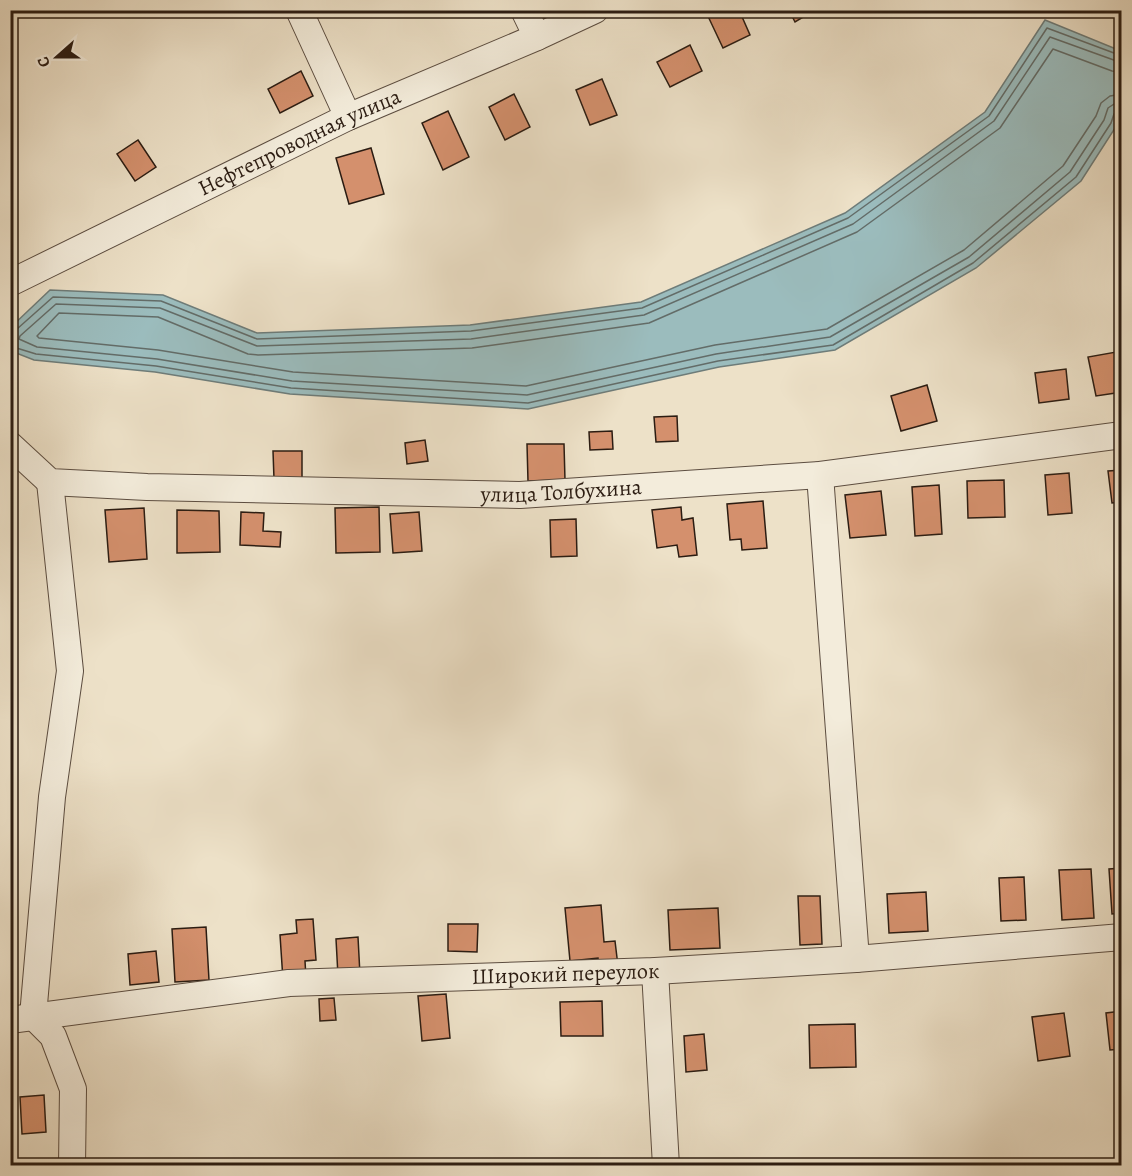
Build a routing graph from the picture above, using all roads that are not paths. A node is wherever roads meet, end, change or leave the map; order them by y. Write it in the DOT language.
graph roads {
  1 [pos="299,10"];
  2 [pos="524,10"];
  3 [pos="596,10"];
  4 [pos="537,37"];
  5 [pos="348,117"];
  6 [pos="10,283"];
  7 [pos="1122,435"];
  8 [pos="10,445"];
  9 [pos="820,475"];
  10 [pos="50,482"];
  11 [pos="1122,937"];
  12 [pos="856,959"];
  13 [pos="655,971"];
  14 [pos="22,1018"];
  15 [pos="72,1166"];
  16 [pos="666,1166"];
  1 -- 5 [label="street"];
  2 -- 4 [label="street"];
  3 -- 4 [label="street, Нефтепроводная улица"];
  4 -- 5 [label="street, Нефтепроводная улица"];
  5 -- 6 [label="street, Нефтепроводная улица"];
  7 -- 9 [label="street, улица Толбухина"];
  8 -- 10 [label="street"];
  9 -- 10 [label="street, улица Толбухина"];
  9 -- 12 [label="street"];
  10 -- 14 [label="street"];
  11 -- 12 [label="street, Широкий переулок"];
  12 -- 13 [label="street, Широкий переулок"];
  13 -- 14 [label="street, Широкий переулок"];
  13 -- 16 [label="street"];
  14 -- 15 [label="street"];
}
